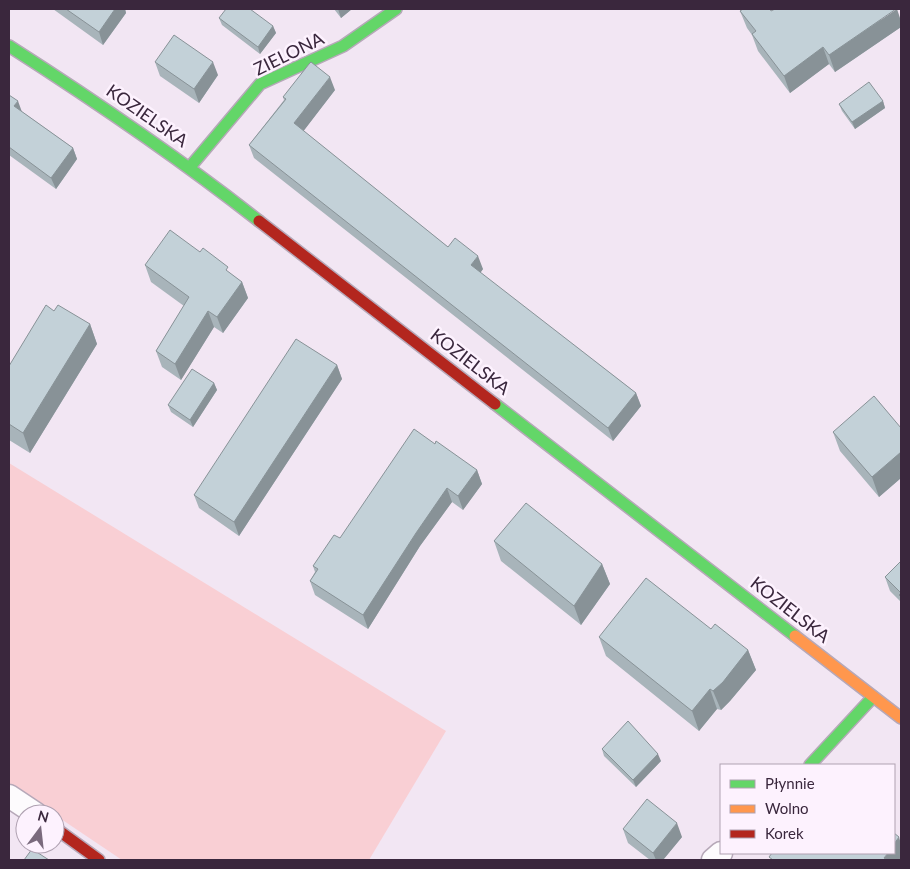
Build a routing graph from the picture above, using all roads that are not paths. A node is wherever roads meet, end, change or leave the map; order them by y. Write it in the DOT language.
graph roads {
  1 [pos="396,9"];
  2 [pos="9,46"];
  3 [pos="190,167"];
  4 [pos="873,697"];
  5 [pos="901,718"];
  6 [pos="811,764"];
  7 [pos="9,796"];
  8 [pos="21,804"];
  9 [pos="65,835"];
  10 [pos="99,860"];
  1 -- 3 [label="street, ZIELONA"];
  2 -- 3 [label="street, KOZIELSKA"];
  3 -- 4 [label="street, KOZIELSKA"];
  4 -- 5 [label="street, KOZIELSKA"];
  4 -- 6 [label="street"];
  7 -- 8 [label="street"];
  9 -- 10 [label="street"];
}
